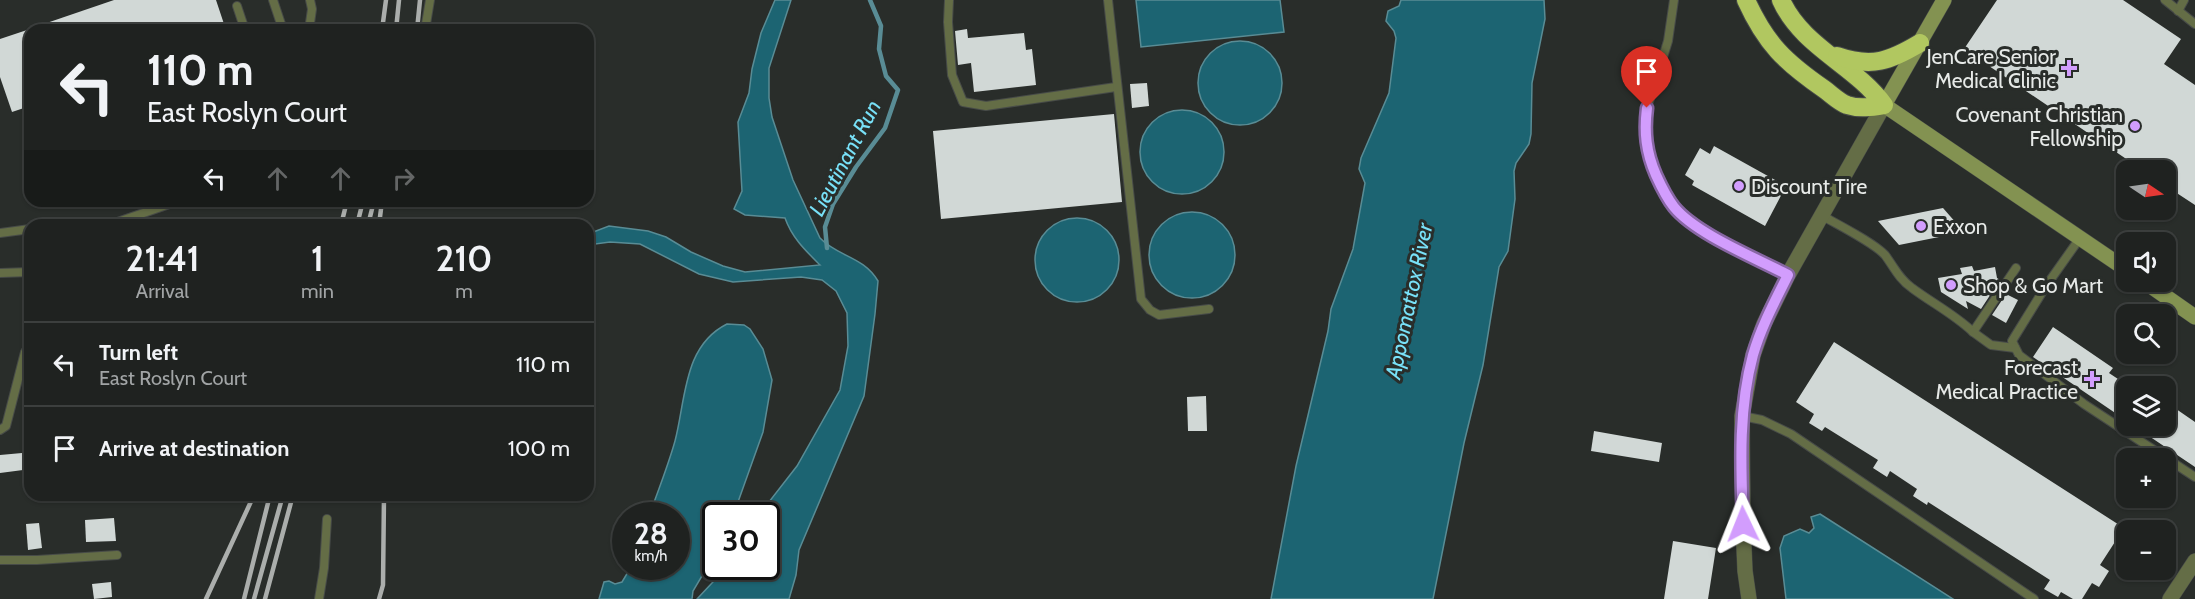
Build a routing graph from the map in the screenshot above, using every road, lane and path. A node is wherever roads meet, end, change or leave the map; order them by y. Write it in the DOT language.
graph roads {
  1 [pos="273,0"];
  2 [pos="310,0"];
  3 [pos="430,0"];
  4 [pos="949,0"];
  5 [pos="1108,0"];
  6 [pos="1674,0"];
  7 [pos="1746,0"];
  8 [pos="1781,0"];
  9 [pos="1944,0"];
  10 [pos="2165,0"];
  11 [pos="2184,0"];
  12 [pos="237,6"];
  13 [pos="2178,10"];
  14 [pos="243,24"];
  15 [pos="281,24"];
  16 [pos="310,24"];
  17 [pos="426,24"];
  18 [pos="2195,24"];
  19 [pos="1920,43"];
  20 [pos="1826,52"];
  21 [pos="1116,87"];
  22 [pos="1884,105"];
  23 [pos="161,207"];
  24 [pos="1821,215"];
  25 [pos="126,219"];
  26 [pos="24,230"];
  27 [pos="0,233"];
  28 [pos="2080,238"];
  29 [pos="2116,263"];
  30 [pos="2016,268"];
  31 [pos="24,272"];
  32 [pos="0,273"];
  33 [pos="1788,275"];
  34 [pos="2160,292"];
  35 [pos="1209,309"];
  36 [pos="2195,316"];
  37 [pos="1973,332"];
  38 [pos="2015,348"];
  39 [pos="24,356"];
  40 [pos="1742,416"];
  41 [pos="0,430"];
  42 [pos="2195,477"];
  43 [pos="327,519"];
  44 [pos="117,555"];
  45 [pos="0,560"];
  46 [pos="2195,561"];
  47 [pos="319,599"];
  48 [pos="1749,599"];
  49 [pos="2034,599"];
  50 [pos="2170,599"];
  1 -- 15 [label="lane"];
  2 -- 16 [label="lane"];
  3 -- 17 [label="lane"];
  4 -- 21 [label="lane"];
  5 -- 21 [label="lane"];
  6 -- 33 [label="lane"];
  7 -- 22 [label="highway"];
  8 -- 20 [label="highway"];
  9 -- 19 [label="main road"];
  10 -- 13 [label="lane"];
  11 -- 13 [label="lane"];
  12 -- 14 [label="lane"];
  13 -- 18 [label="lane"];
  19 -- 20 [label="highway"];
  19 -- 22 [label="main road"];
  20 -- 22 [label="highway"];
  21 -- 35 [label="lane"];
  22 -- 24 [label="street"];
  22 -- 28 [label="main road"];
  23 -- 25 [label="lane"];
  24 -- 33 [label="street"];
  24 -- 37 [label="lane"];
  26 -- 27 [label="lane"];
  28 -- 29 [label="main road"];
  28 -- 38 [label="lane"];
  30 -- 37 [label="lane"];
  31 -- 32 [label="lane"];
  33 -- 40 [label="street"];
  34 -- 36 [label="main road"];
  37 -- 38 [label="lane"];
  38 -- 42 [label="lane"];
  39 -- 41 [label="lane"];
  40 -- 48 [label="street"];
  40 -- 49 [label="lane"];
  43 -- 47 [label="lane"];
  44 -- 45 [label="lane"];
  46 -- 50 [label="street"];
}
